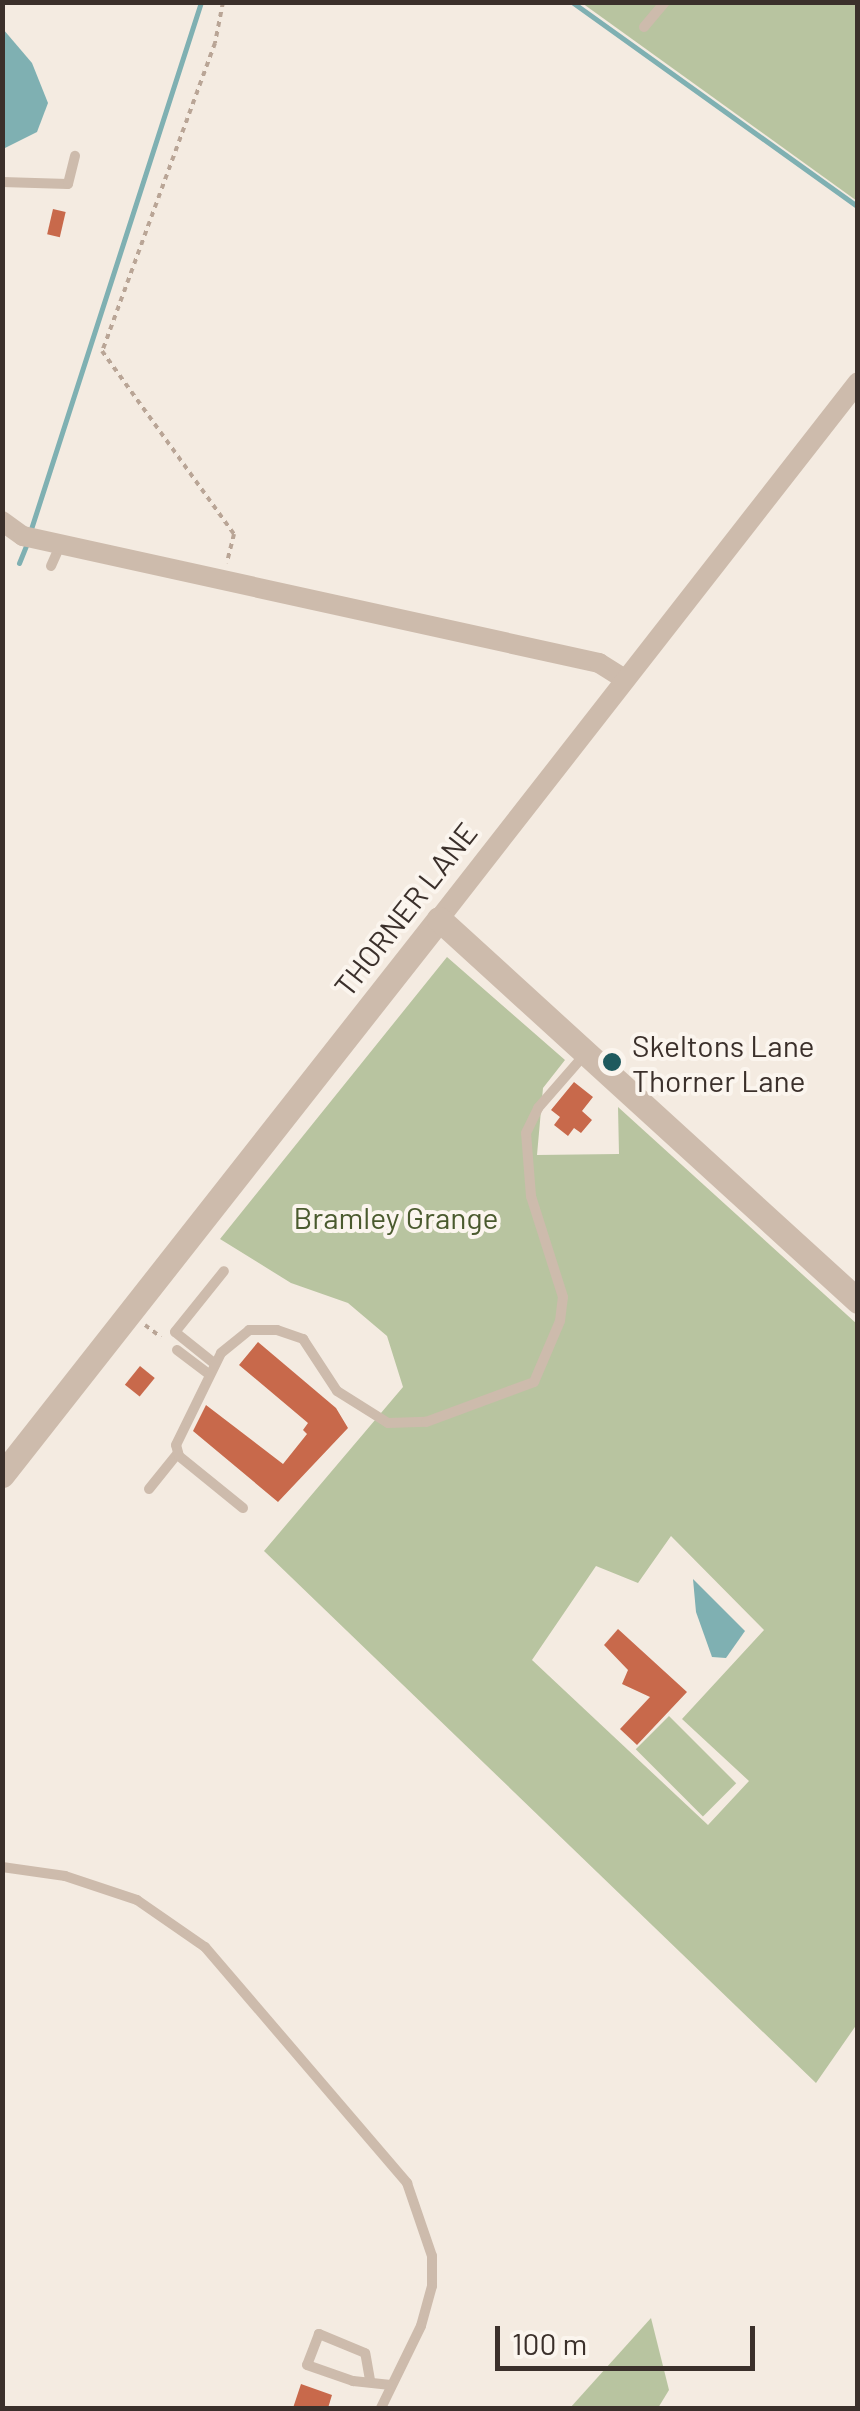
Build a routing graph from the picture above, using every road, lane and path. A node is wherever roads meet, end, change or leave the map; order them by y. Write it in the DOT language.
graph roads {
  1 [pos="223,2"];
  2 [pos="665,2"];
  3 [pos="644,27"];
  4 [pos="75,156"];
  5 [pos="2,182"];
  6 [pos="858,382"];
  7 [pos="15,531"];
  8 [pos="61,544"];
  9 [pos="51,566"];
  10 [pos="224,576"];
  11 [pos="625,679"];
  12 [pos="439,919"];
  13 [pos="586,1053"];
  14 [pos="224,1272"];
  15 [pos="858,1301"];
  16 [pos="132,1314"];
  17 [pos="176,1350"];
  18 [pos="212,1369"];
  19 [pos="178,1453"];
  20 [pos="2,1474"];
  21 [pos="149,1489"];
  22 [pos="243,1508"];
  23 [pos="2,1866"];
  24 [pos="370,2380"];
  25 [pos="391,2385"];
  26 [pos="381,2408"];
  1 -- 10 [label="path"];
  2 -- 3 [label="lane"];
  4 -- 5 [label="lane"];
  6 -- 11 [label="street, THORNER LANE"];
  7 -- 8 [label="street"];
  8 -- 9 [label="lane"];
  8 -- 10 [label="street"];
  10 -- 11 [label="street"];
  11 -- 12 [label="street, THORNER LANE"];
  12 -- 13 [label="street"];
  12 -- 16 [label="street, THORNER LANE"];
  13 -- 15 [label="street"];
  13 -- 18 [label="lane"];
  14 -- 18 [label="lane"];
  16 -- 17 [label="path"];
  16 -- 20 [label="street, THORNER LANE"];
  17 -- 18 [label="lane"];
  18 -- 19 [label="lane"];
  19 -- 21 [label="lane"];
  19 -- 22 [label="lane"];
  23 -- 25 [label="lane"];
  24 -- 24 [label="lane"];
  24 -- 25 [label="lane"];
  25 -- 26 [label="lane"];
}
